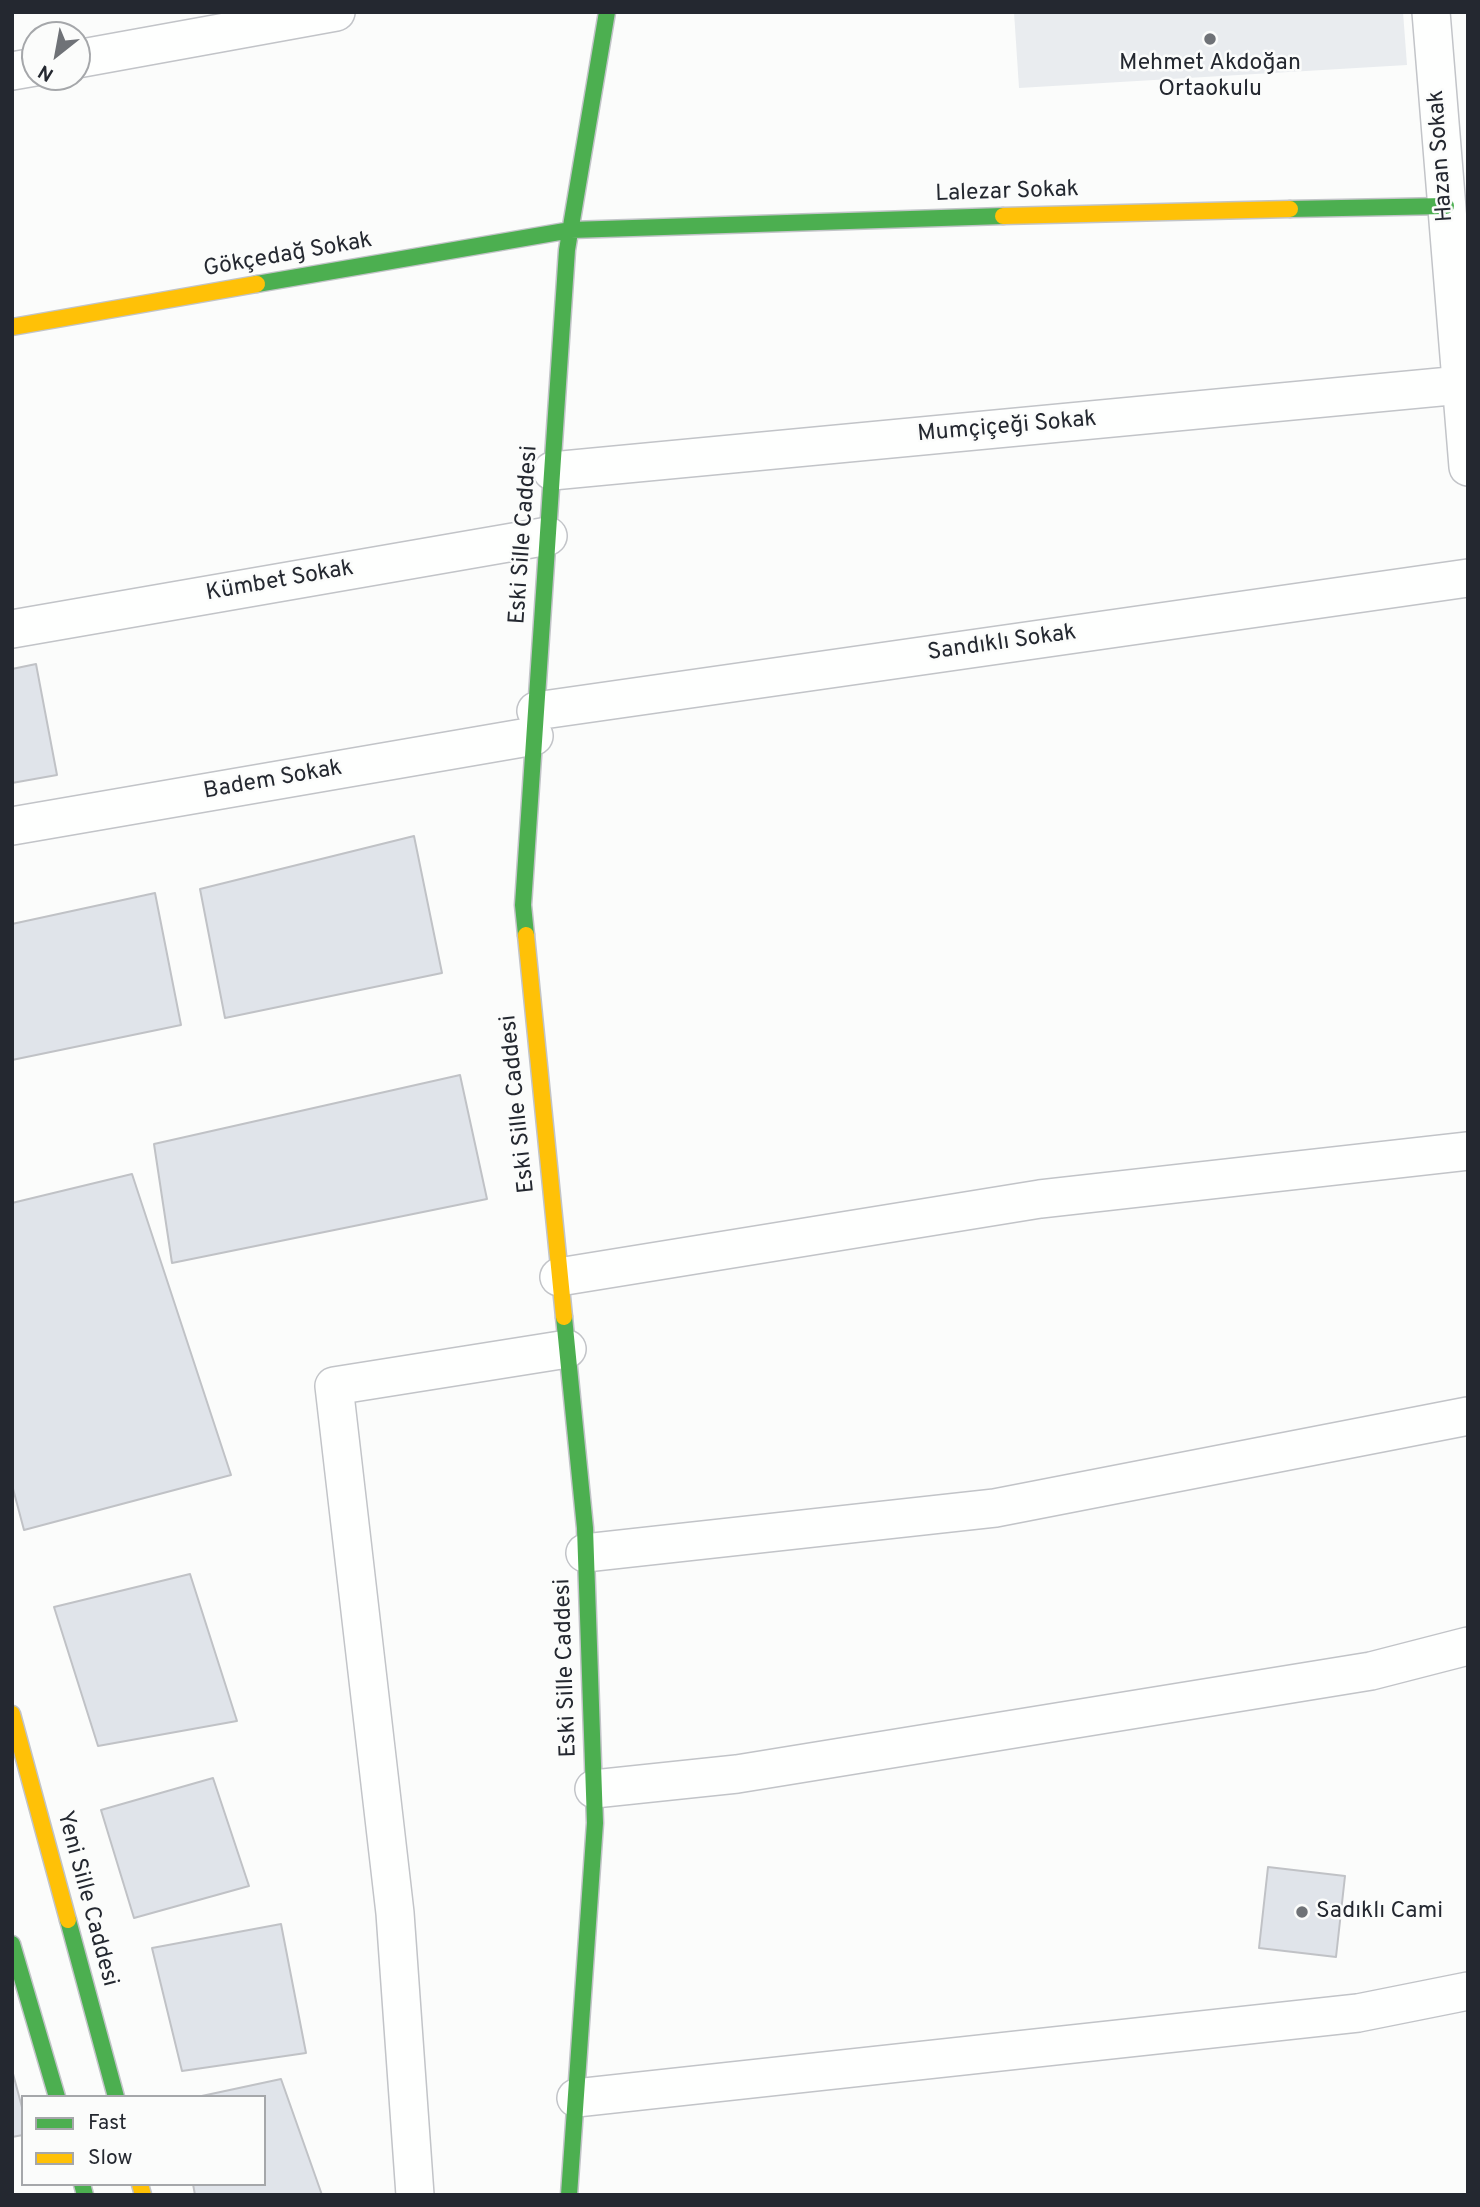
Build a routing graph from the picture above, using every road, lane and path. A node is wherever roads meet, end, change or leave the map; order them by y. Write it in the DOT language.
graph roads {
  1 [pos="336,12"];
  2 [pos="607,12"];
  3 [pos="1431,12"];
  4 [pos="91,56"];
  5 [pos="1446,206"];
  6 [pos="570,230"];
  7 [pos="12,327"];
  8 [pos="1461,385"];
  9 [pos="1468,467"];
  10 [pos="552,471"];
  11 [pos="548,536"];
  12 [pos="1468,578"];
  13 [pos="12,629"];
  14 [pos="535,724"];
  15 [pos="12,826"];
  16 [pos="1468,1151"];
  17 [pos="559,1277"];
  18 [pos="567,1349"];
  19 [pos="1468,1416"];
  20 [pos="585,1553"];
  21 [pos="1468,1646"];
  22 [pos="12,1713"];
  23 [pos="594,1789"];
  24 [pos="12,1944"];
  25 [pos="1468,1992"];
  26 [pos="56,2095"];
  27 [pos="115,2095"];
  28 [pos="576,2098"];
  29 [pos="415,2195"];
  30 [pos="569,2195"];
  1 -- 4 [label="street"];
  2 -- 6 [label="street, Eski Sille Caddesi"];
  3 -- 5 [label="street, Hazan Sokak"];
  5 -- 6 [label="street, Lalezar Sokak"];
  5 -- 8 [label="street, Hazan Sokak"];
  6 -- 7 [label="street, Gökçedağ Sokak"];
  6 -- 10 [label="street, Eski Sille Caddesi"];
  8 -- 9 [label="street, Hazan Sokak"];
  8 -- 10 [label="street, Mumçiçeği Sokak"];
  10 -- 11 [label="street, Eski Sille Caddesi"];
  11 -- 13 [label="street, Kümbet Sokak"];
  11 -- 14 [label="street, Eski Sille Caddesi"];
  12 -- 14 [label="street, Sandıklı Sokak"];
  14 -- 15 [label="street, Badem Sokak"];
  14 -- 17 [label="street, Eski Sille Caddesi"];
  16 -- 17 [label="street"];
  17 -- 18 [label="street, Eski Sille Caddesi"];
  18 -- 20 [label="street, Eski Sille Caddesi"];
  18 -- 29 [label="street"];
  19 -- 20 [label="street"];
  20 -- 23 [label="street, Eski Sille Caddesi"];
  21 -- 23 [label="street"];
  22 -- 27 [label="street, Yeni Sille Caddesi"];
  23 -- 28 [label="street, Eski Sille Caddesi"];
  24 -- 26 [label="street"];
  25 -- 28 [label="street"];
  28 -- 30 [label="street, Eski Sille Caddesi"];
}
